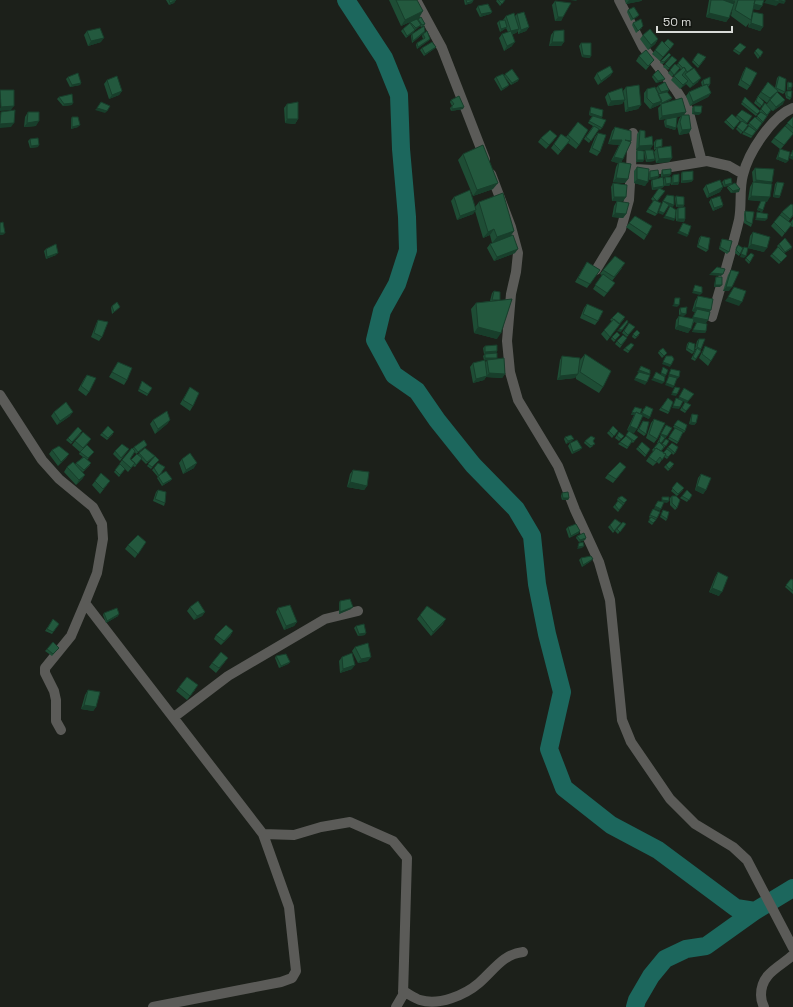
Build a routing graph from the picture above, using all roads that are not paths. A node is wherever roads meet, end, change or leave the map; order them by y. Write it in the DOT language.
graph roads {
  1 [pos="416,0"];
  2 [pos="619,0"];
  3 [pos="793,108"];
  4 [pos="633,133"];
  5 [pos="702,162"];
  6 [pos="631,168"];
  7 [pos="743,174"];
  8 [pos="596,270"];
  9 [pos="712,317"];
  10 [pos="0,395"];
  11 [pos="85,603"];
  12 [pos="358,611"];
  13 [pos="174,717"];
  14 [pos="61,730"];
  15 [pos="263,834"];
  16 [pos="791,943"];
  17 [pos="523,952"];
  18 [pos="793,954"];
  19 [pos="404,991"];
  20 [pos="153,1007"];
  21 [pos="396,1007"];
  22 [pos="764,1007"];
  1 -- 16 [label="street"];
  2 -- 5 [label="street"];
  3 -- 7 [label="street"];
  4 -- 6 [label="street"];
  5 -- 6 [label="street"];
  5 -- 7 [label="street"];
  6 -- 8 [label="street"];
  7 -- 9 [label="street"];
  10 -- 11 [label="street"];
  11 -- 13 [label="street"];
  11 -- 14 [label="street"];
  12 -- 13 [label="street"];
  13 -- 15 [label="street"];
  15 -- 19 [label="street"];
  15 -- 20 [label="street"];
  17 -- 19 [label="street"];
  18 -- 22 [label="street"];
  19 -- 21 [label="street"];
}
